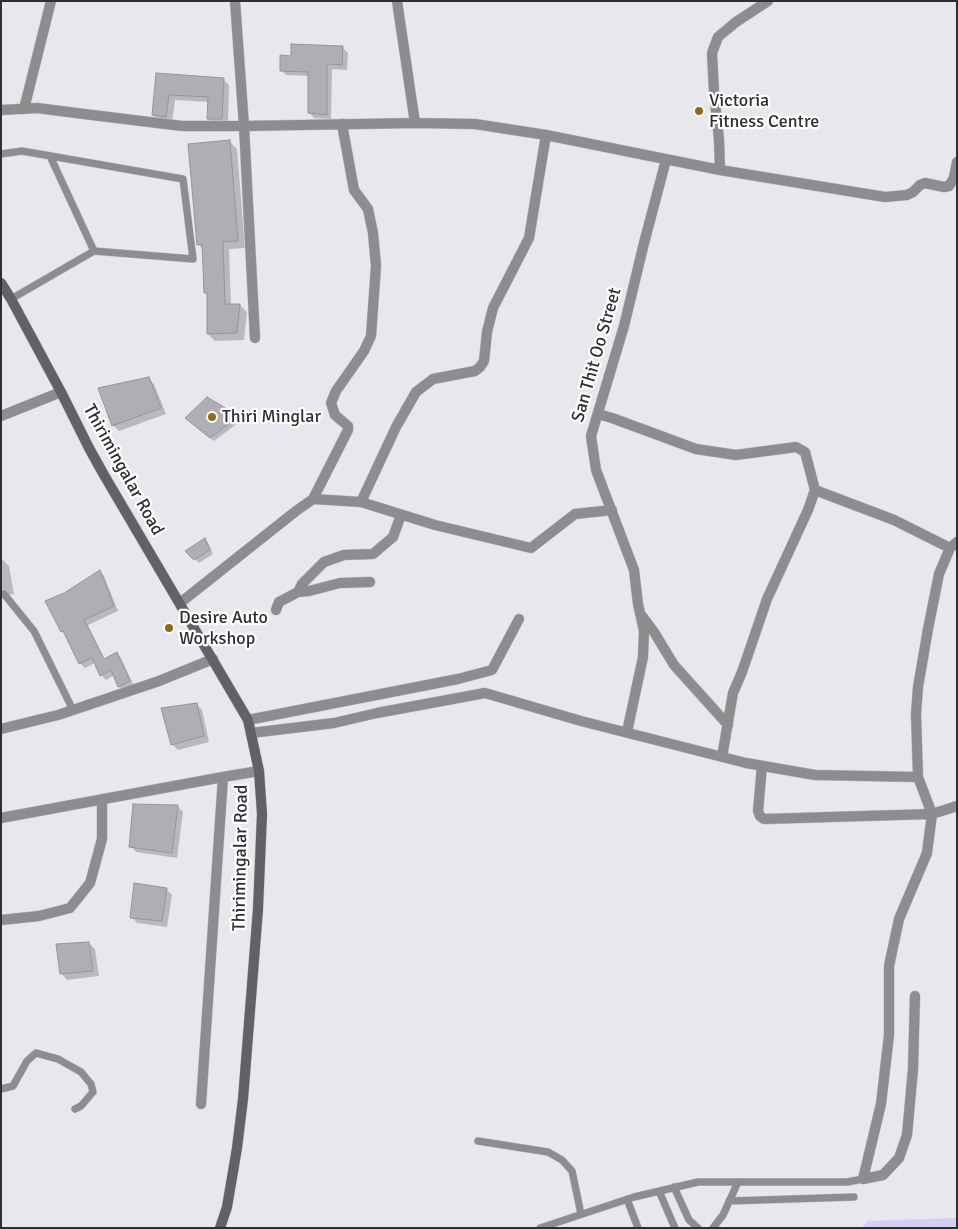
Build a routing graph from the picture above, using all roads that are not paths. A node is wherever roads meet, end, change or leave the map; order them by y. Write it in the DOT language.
graph roads {
  1 [pos="51,1"];
  2 [pos="235,1"];
  3 [pos="396,1"];
  4 [pos="768,1"];
  5 [pos="24,109"];
  6 [pos="1,110"];
  7 [pos="415,123"];
  8 [pos="342,124"];
  9 [pos="244,126"];
  10 [pos="546,135"];
  11 [pos="1,154"];
  12 [pos="50,156"];
  13 [pos="666,160"];
  14 [pos="957,162"];
  15 [pos="720,170"];
  16 [pos="94,251"];
  17 [pos="1,283"];
  18 [pos="6,295"];
  19 [pos="255,338"];
  20 [pos="61,392"];
  21 [pos="598,414"];
  22 [pos="1,416"];
  23 [pos="815,490"];
  24 [pos="313,499"];
  25 [pos="361,502"];
  26 [pos="612,510"];
  27 [pos="401,515"];
  28 [pos="953,545"];
  29 [pos="370,582"];
  30 [pos="298,592"];
  31 [pos="4,594"];
  32 [pos="180,603"];
  33 [pos="276,610"];
  34 [pos="640,613"];
  35 [pos="519,619"];
  36 [pos="213,659"];
  37 [pos="73,710"];
  38 [pos="248,720"];
  39 [pos="728,724"];
  40 [pos="1,728"];
  41 [pos="627,732"];
  42 [pos="251,733"];
  43 [pos="722,757"];
  44 [pos="762,766"];
  45 [pos="259,771"];
  46 [pos="223,777"];
  47 [pos="918,777"];
  48 [pos="102,799"];
  49 [pos="957,806"];
  50 [pos="932,814"];
  51 [pos="1,818"];
  52 [pos="1,920"];
  53 [pos="916,996"];
  54 [pos="1,1089"];
  55 [pos="201,1104"];
  56 [pos="75,1109"];
  57 [pos="478,1141"];
  58 [pos="863,1179"];
  59 [pos="738,1182"];
  60 [pos="674,1187"];
  61 [pos="659,1191"];
  62 [pos="854,1198"];
  63 [pos="627,1199"];
  64 [pos="729,1201"];
  65 [pos="581,1214"];
  66 [pos="220,1228"];
  67 [pos="540,1228"];
  68 [pos="638,1228"];
  69 [pos="676,1228"];
  70 [pos="698,1228"];
  71 [pos="713,1228"];
  1 -- 5 [label="street"];
  2 -- 9 [label="street"];
  3 -- 7 [label="street"];
  4 -- 15 [label="street"];
  5 -- 6 [label="street"];
  5 -- 9 [label="street"];
  7 -- 8 [label="street"];
  7 -- 10 [label="street"];
  8 -- 9 [label="street"];
  8 -- 24 [label="street"];
  9 -- 19 [label="street"];
  10 -- 13 [label="street"];
  10 -- 25 [label="street"];
  11 -- 12 [label="lane"];
  12 -- 16 [label="lane"];
  12 -- 16 [label="lane"];
  13 -- 15 [label="street"];
  13 -- 21 [label="street, San Thit Oo Street"];
  14 -- 15 [label="street"];
  16 -- 18 [label="lane"];
  17 -- 18 [label="street, Thirimingalar Road"];
  18 -- 20 [label="street, Thirimingalar Road"];
  20 -- 22 [label="street"];
  20 -- 32 [label="street, Thirimingalar Road"];
  21 -- 23 [label="street"];
  21 -- 26 [label="street, San Thit Oo Street"];
  23 -- 28 [label="street"];
  23 -- 39 [label="street"];
  24 -- 25 [label="street"];
  24 -- 32 [label="street"];
  25 -- 27 [label="street"];
  26 -- 27 [label="street"];
  26 -- 34 [label="street, San Thit Oo Street"];
  27 -- 30 [label="street"];
  28 -- 47 [label="street"];
  29 -- 30 [label="street"];
  30 -- 33 [label="street"];
  31 -- 37 [label="lane"];
  32 -- 36 [label="street, Thirimingalar Road"];
  34 -- 39 [label="street"];
  34 -- 41 [label="street, San Thit Oo Street"];
  35 -- 38 [label="street"];
  36 -- 37 [label="street"];
  36 -- 38 [label="street, Thirimingalar Road"];
  37 -- 40 [label="street"];
  38 -- 42 [label="street, Thirimingalar Road"];
  39 -- 43 [label="street"];
  41 -- 42 [label="street"];
  41 -- 43 [label="street"];
  42 -- 45 [label="street, Thirimingalar Road"];
  43 -- 44 [label="street"];
  44 -- 47 [label="street"];
  44 -- 50 [label="street"];
  45 -- 46 [label="street"];
  45 -- 66 [label="street, Thirimingalar Road"];
  46 -- 48 [label="street"];
  46 -- 55 [label="street"];
  47 -- 50 [label="street"];
  48 -- 51 [label="street"];
  48 -- 52 [label="street"];
  49 -- 50 [label="street"];
  50 -- 58 [label="street"];
  53 -- 58 [label="street"];
  54 -- 56 [label="lane"];
  57 -- 65 [label="lane"];
  58 -- 59 [label="lane"];
  59 -- 60 [label="lane"];
  59 -- 64 [label="lane"];
  60 -- 61 [label="lane"];
  60 -- 70 [label="lane"];
  61 -- 63 [label="lane"];
  61 -- 69 [label="lane"];
  62 -- 64 [label="lane"];
  63 -- 65 [label="lane"];
  63 -- 68 [label="lane"];
  64 -- 71 [label="lane"];
  65 -- 67 [label="lane"];
}
